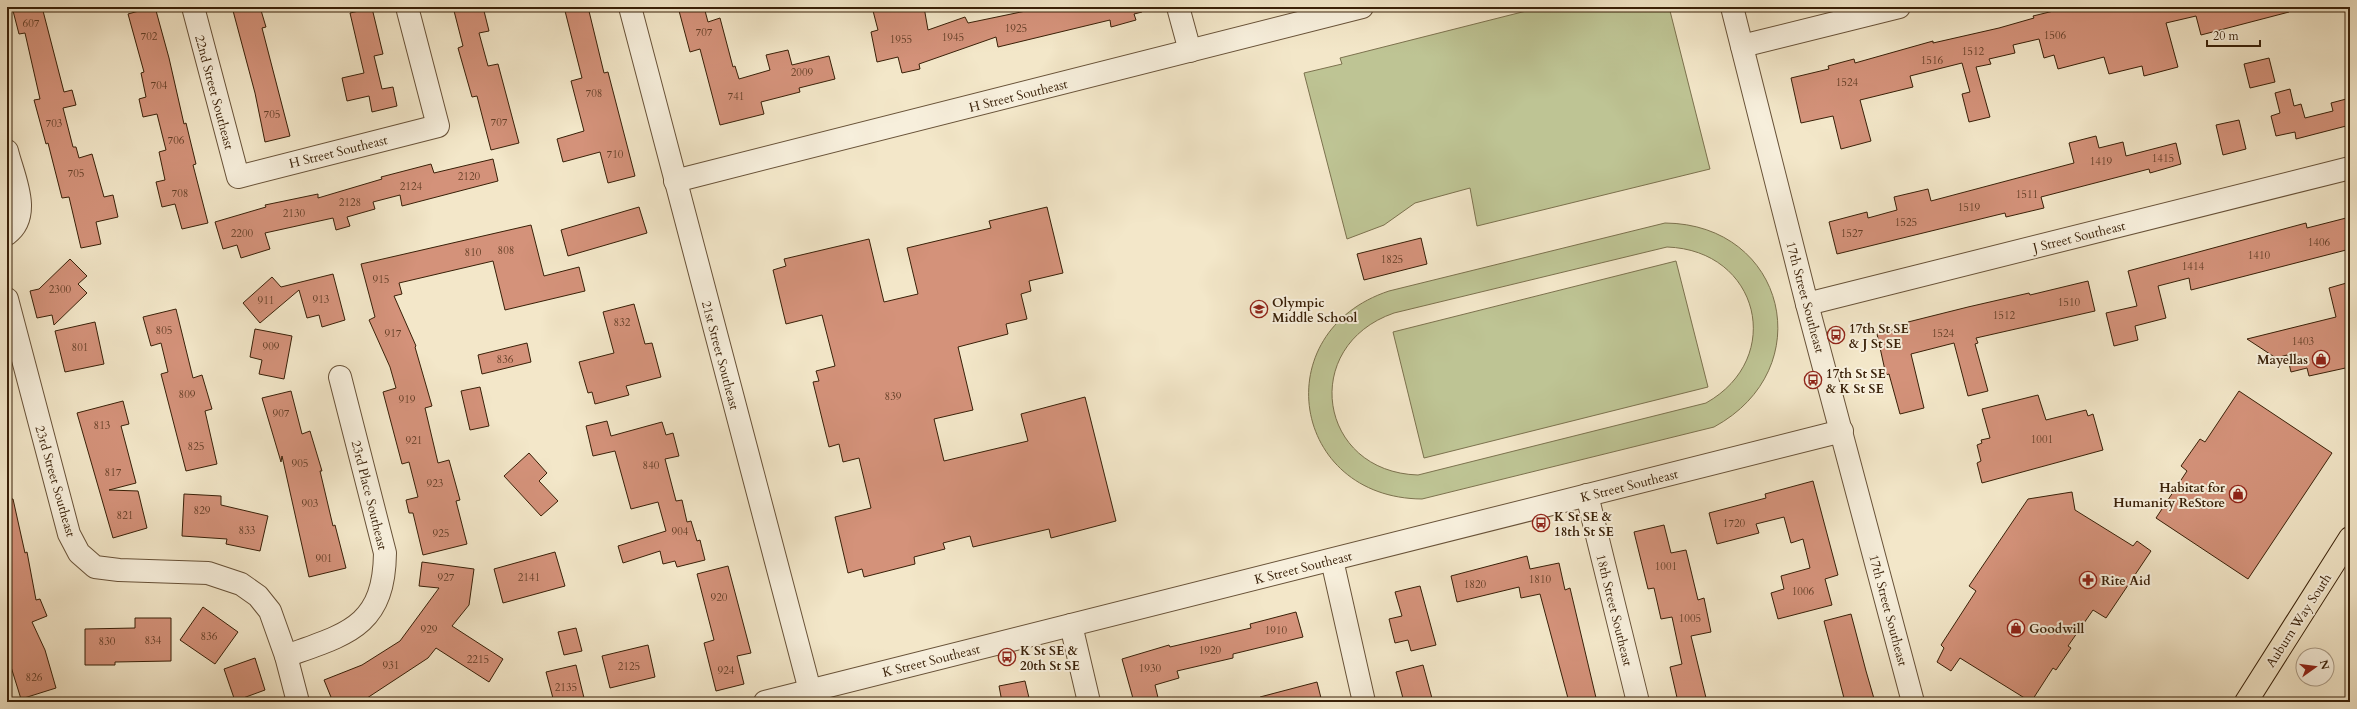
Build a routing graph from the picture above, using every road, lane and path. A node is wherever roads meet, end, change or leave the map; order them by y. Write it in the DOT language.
graph roads {
  1 [pos="193,7"];
  2 [pos="407,7"];
  3 [pos="630,7"];
  4 [pos="1178,7"];
  5 [pos="1362,7"];
  6 [pos="1732,7"];
  7 [pos="1899,7"];
  8 [pos="1742,46"];
  9 [pos="1190,51"];
  10 [pos="7,151"];
  11 [pos="2350,168"];
  12 [pos="238,176"];
  13 [pos="674,181"];
  14 [pos="7,234"];
  15 [pos="7,299"];
  16 [pos="1807,304"];
  17 [pos="340,377"];
  18 [pos="1842,431"];
  19 [pos="1587,495"];
  20 [pos="2350,538"];
  21 [pos="1332,560"];
  22 [pos="1071,625"];
  23 [pos="286,656"];
  24 [pos="812,696"];
  25 [pos="298,702"];
  26 [pos="764,702"];
  27 [pos="1089,702"];
  28 [pos="1364,702"];
  29 [pos="1638,702"];
  30 [pos="1913,702"];
  31 [pos="2246,702"];
  1 -- 12 [label="street, 22nd Street Southeast"];
  2 -- 12 [label="street, H Street Southeast"];
  3 -- 13 [label="street, 21st Street Southeast"];
  4 -- 9 [label="street"];
  5 -- 9 [label="street, H Street Southeast"];
  6 -- 8 [label="street, 17th Street Southeast"];
  7 -- 8 [label="street"];
  8 -- 16 [label="street, 17th Street Southeast"];
  9 -- 13 [label="street, H Street Southeast"];
  10 -- 14 [label="street"];
  11 -- 16 [label="street, J Street Southeast"];
  13 -- 24 [label="street, 21st Street Southeast"];
  15 -- 23 [label="street, 23rd Street Southeast"];
  16 -- 18 [label="street, 17th Street Southeast"];
  17 -- 23 [label="street, 23rd Place Southeast"];
  18 -- 19 [label="street, K Street Southeast"];
  18 -- 30 [label="street, 17th Street Southeast"];
  19 -- 21 [label="street, K Street Southeast"];
  19 -- 29 [label="street, 18th Street Southeast"];
  20 -- 31 [label="main road, Auburn Way South"];
  21 -- 22 [label="street, K Street Southeast"];
  21 -- 28 [label="street"];
  22 -- 24 [label="street, K Street Southeast"];
  22 -- 27 [label="street"];
  23 -- 25 [label="street, 23rd Street Southeast"];
  24 -- 26 [label="street, K Street Southeast"];
}
